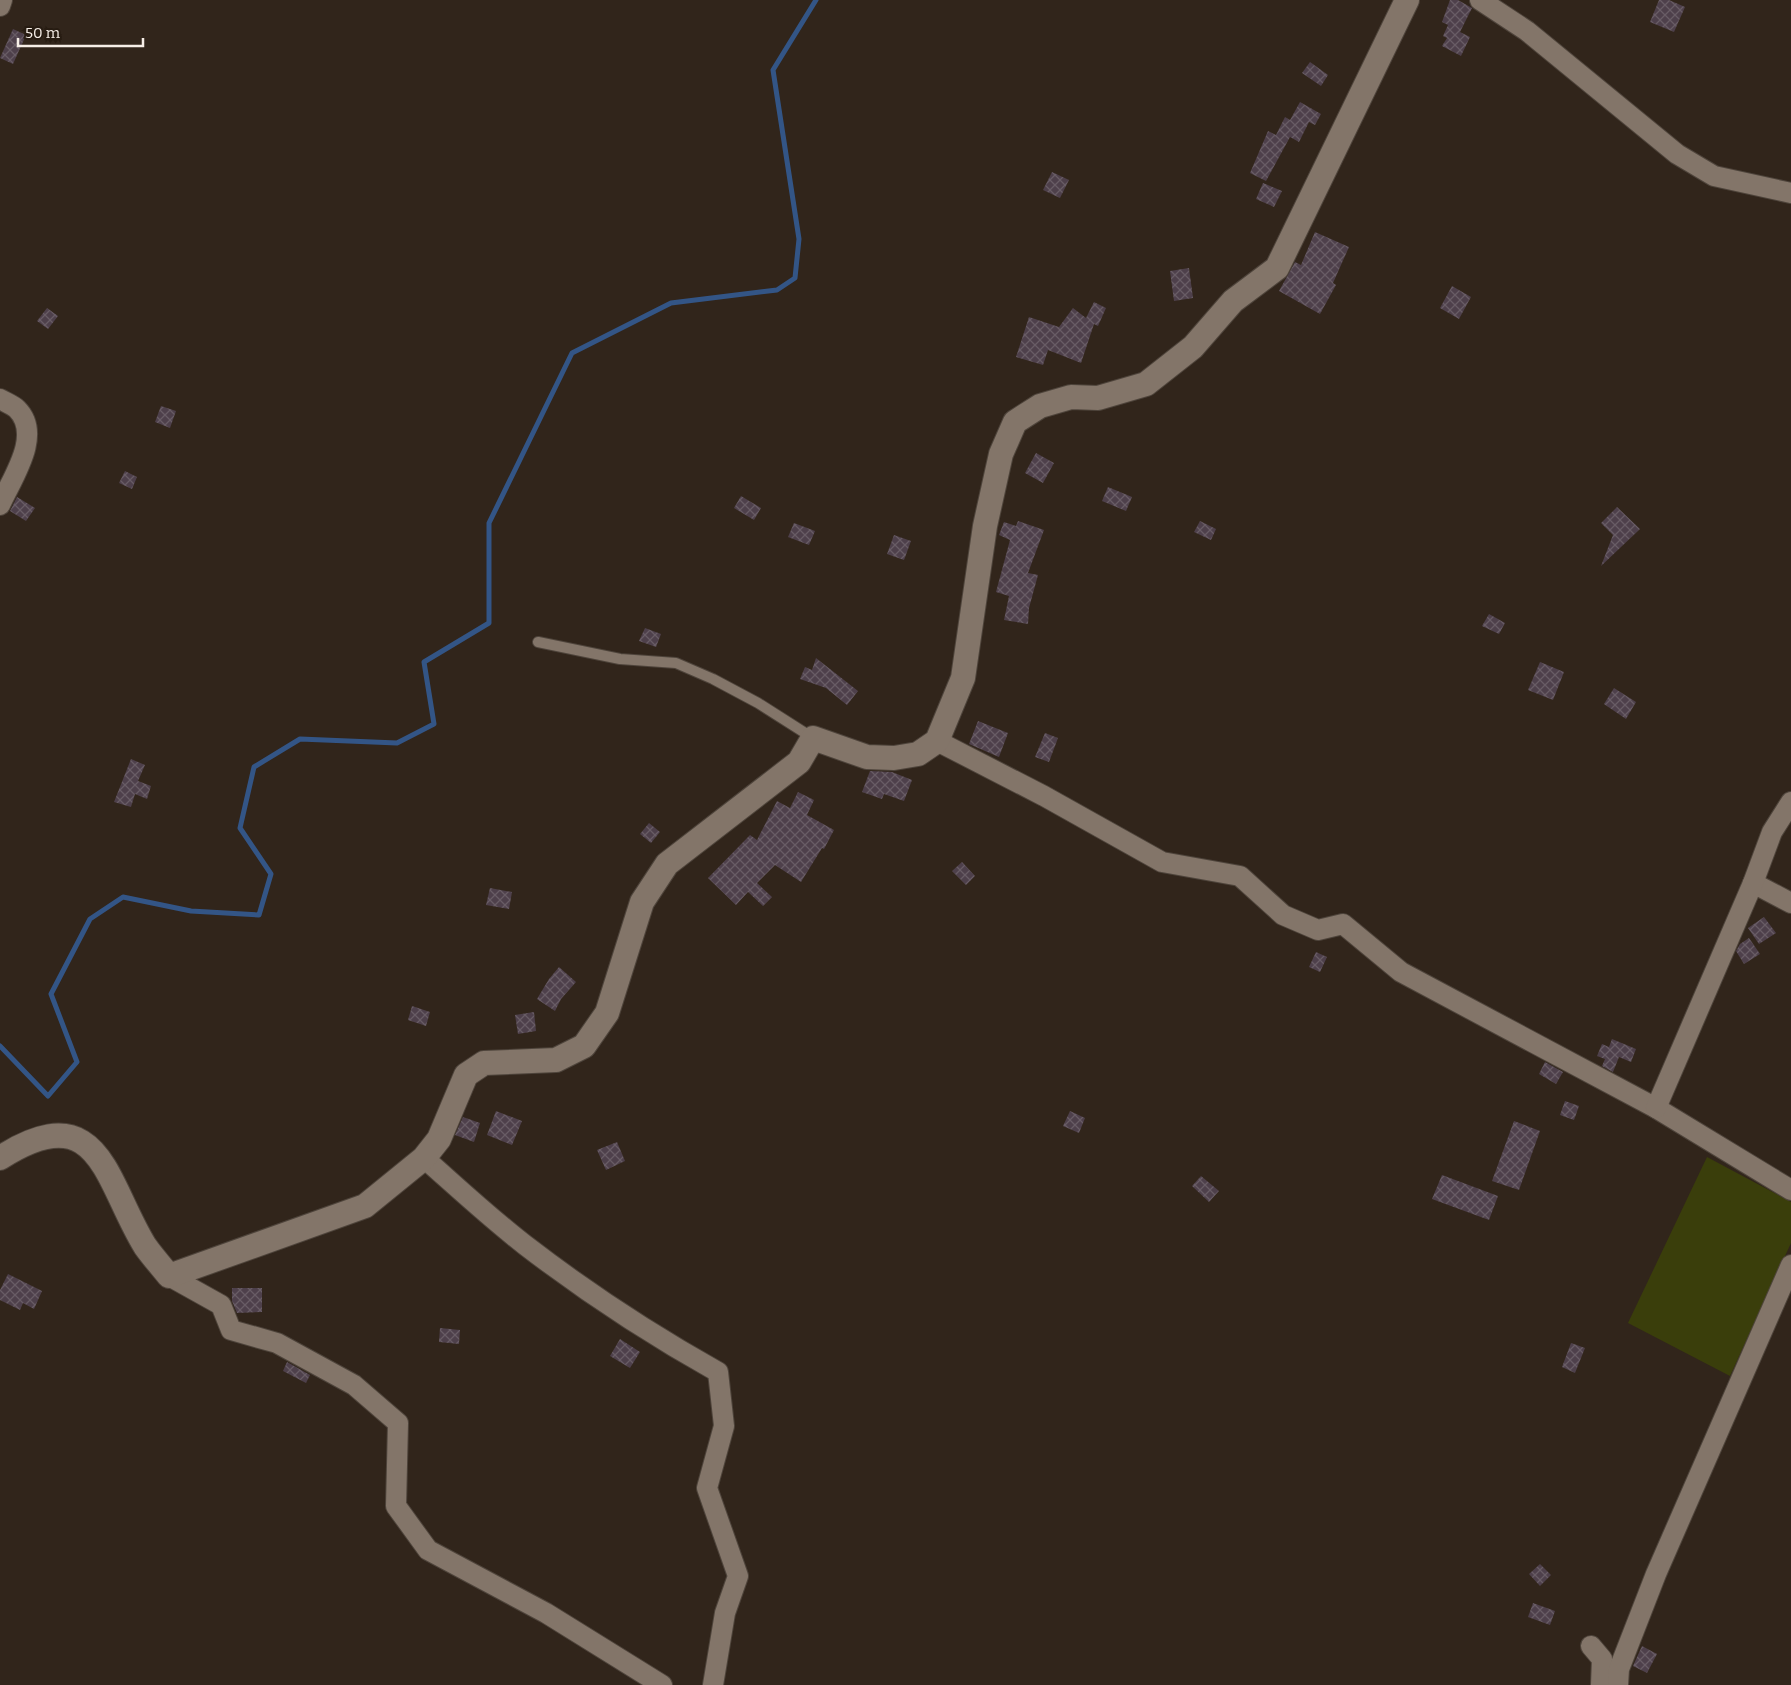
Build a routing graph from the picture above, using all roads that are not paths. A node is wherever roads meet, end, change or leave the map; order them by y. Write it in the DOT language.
graph roads {
  1 [pos="2,0"];
  2 [pos="1407,0"];
  3 [pos="1480,0"];
  4 [pos="0,6"];
  5 [pos="1791,193"];
  6 [pos="0,399"];
  7 [pos="0,505"];
  8 [pos="538,642"];
  9 [pos="813,738"];
  10 [pos="937,741"];
  11 [pos="1791,802"];
  12 [pos="1753,883"];
  13 [pos="1791,903"];
  14 [pos="1656,1108"];
  15 [pos="0,1158"];
  16 [pos="424,1158"];
  17 [pos="1791,1190"];
  18 [pos="1791,1265"];
  19 [pos="169,1276"];
  20 [pos="1591,1646"];
  21 [pos="662,1685"];
  22 [pos="713,1685"];
  23 [pos="1601,1685"];
  24 [pos="1618,1685"];
  1 -- 4 [label="street"];
  2 -- 10 [label="street"];
  3 -- 5 [label="street"];
  6 -- 7 [label="street"];
  8 -- 9 [label="lane"];
  9 -- 10 [label="street"];
  9 -- 16 [label="street"];
  10 -- 14 [label="street"];
  11 -- 12 [label="street"];
  12 -- 13 [label="street"];
  12 -- 14 [label="street"];
  14 -- 17 [label="street"];
  15 -- 19 [label="street"];
  16 -- 19 [label="street"];
  16 -- 22 [label="street"];
  18 -- 24 [label="street"];
  19 -- 21 [label="street"];
  20 -- 23 [label="street"];
}
